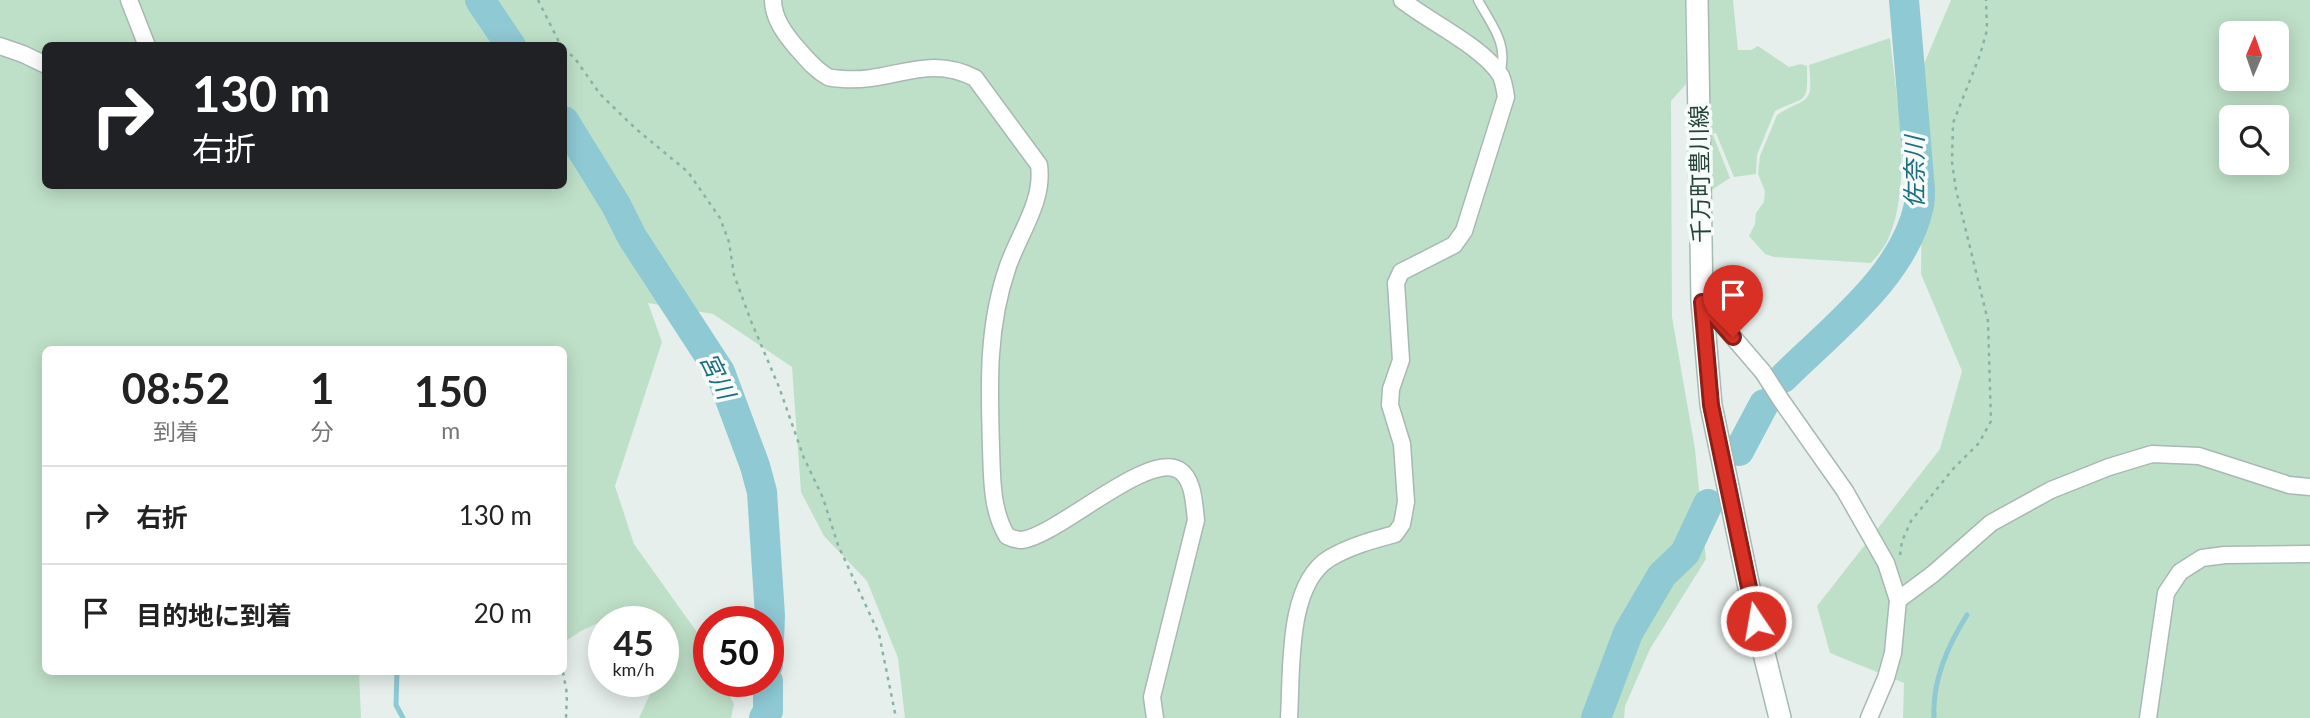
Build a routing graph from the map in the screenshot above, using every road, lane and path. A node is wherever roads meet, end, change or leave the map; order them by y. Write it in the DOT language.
graph roads {
  1 [pos="129,0"];
  2 [pos="538,0"];
  3 [pos="773,0"];
  4 [pos="1402,0"];
  5 [pos="1478,0"];
  6 [pos="1697,0"];
  7 [pos="1986,0"];
  8 [pos="145,42"];
  9 [pos="559,42"];
  10 [pos="0,46"];
  11 [pos="567,52"];
  12 [pos="42,63"];
  13 [pos="1500,75"];
  14 [pos="1702,302"];
  15 [pos="2310,486"];
  16 [pos="2310,554"];
  17 [pos="1899,563"];
  18 [pos="1898,600"];
  19 [pos="564,675"];
  20 [pos="566,718"];
  21 [pos="896,718"];
  22 [pos="1155,718"];
  23 [pos="1289,718"];
  24 [pos="1780,718"];
  25 [pos="1869,718"];
  26 [pos="2148,718"];
  1 -- 8 [label="street"];
  2 -- 9 [label="path"];
  3 -- 22 [label="street"];
  4 -- 13 [label="street"];
  5 -- 13 [label="lane"];
  6 -- 14 [label="main road, 千万町豊川線"];
  7 -- 17 [label="path"];
  10 -- 12 [label="street"];
  11 -- 21 [label="path"];
  13 -- 23 [label="street"];
  14 -- 18 [label="street"];
  14 -- 24 [label="main road, 千万町豊川線"];
  15 -- 18 [label="street"];
  16 -- 26 [label="street"];
  18 -- 25 [label="street"];
  19 -- 20 [label="path"];
}
